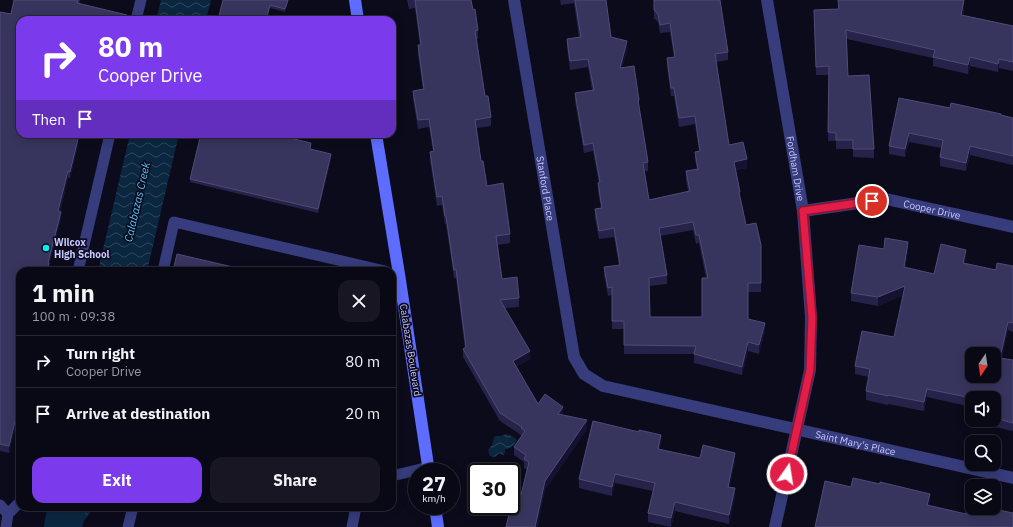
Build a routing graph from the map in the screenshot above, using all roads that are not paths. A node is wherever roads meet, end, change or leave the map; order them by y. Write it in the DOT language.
graph roads {
  1 [pos="141,0"];
  2 [pos="355,0"];
  3 [pos="514,0"];
  4 [pos="767,0"];
  5 [pos="137,16"];
  6 [pos="357,16"];
  7 [pos="109,138"];
  8 [pos="377,138"];
  9 [pos="803,211"];
  10 [pos="1013,227"];
  11 [pos="79,267"];
  12 [pos="164,267"];
  13 [pos="369,267"];
  14 [pos="395,267"];
  15 [pos="396,273"];
  16 [pos="584,374"];
  17 [pos="798,430"];
  18 [pos="428,463"];
  19 [pos="408,473"];
  20 [pos="396,475"];
  21 [pos="1013,478"];
  22 [pos="0,505"];
  23 [pos="16,506"];
  24 [pos="132,511"];
  25 [pos="355,511"];
  26 [pos="8,514"];
  27 [pos="436,515"];
  28 [pos="6,527"];
  29 [pos="128,527"];
  30 [pos="352,527"];
  31 [pos="438,527"];
  32 [pos="775,527"];
  1 -- 5 [label="lane"];
  2 -- 6 [label="street"];
  3 -- 16 [label="street, Stanford Place"];
  4 -- 9 [label="street, Fordham Drive"];
  7 -- 11 [label="lane"];
  8 -- 14 [label="street, Calabazas Boulevard"];
  9 -- 10 [label="street, Cooper Drive"];
  9 -- 17 [label="street, Fordham Drive"];
  12 -- 13 [label="lane"];
  15 -- 18 [label="street, Calabazas Boulevard"];
  16 -- 17 [label="street, Saint Mary's Place"];
  17 -- 21 [label="street, Saint Mary's Place"];
  17 -- 32 [label="street, Fordham Drive"];
  19 -- 20 [label="lane"];
  22 -- 26 [label="lane"];
  23 -- 26 [label="lane"];
  24 -- 29 [label="lane"];
  25 -- 30 [label="lane"];
  26 -- 28 [label="lane"];
  27 -- 31 [label="street"];
}
